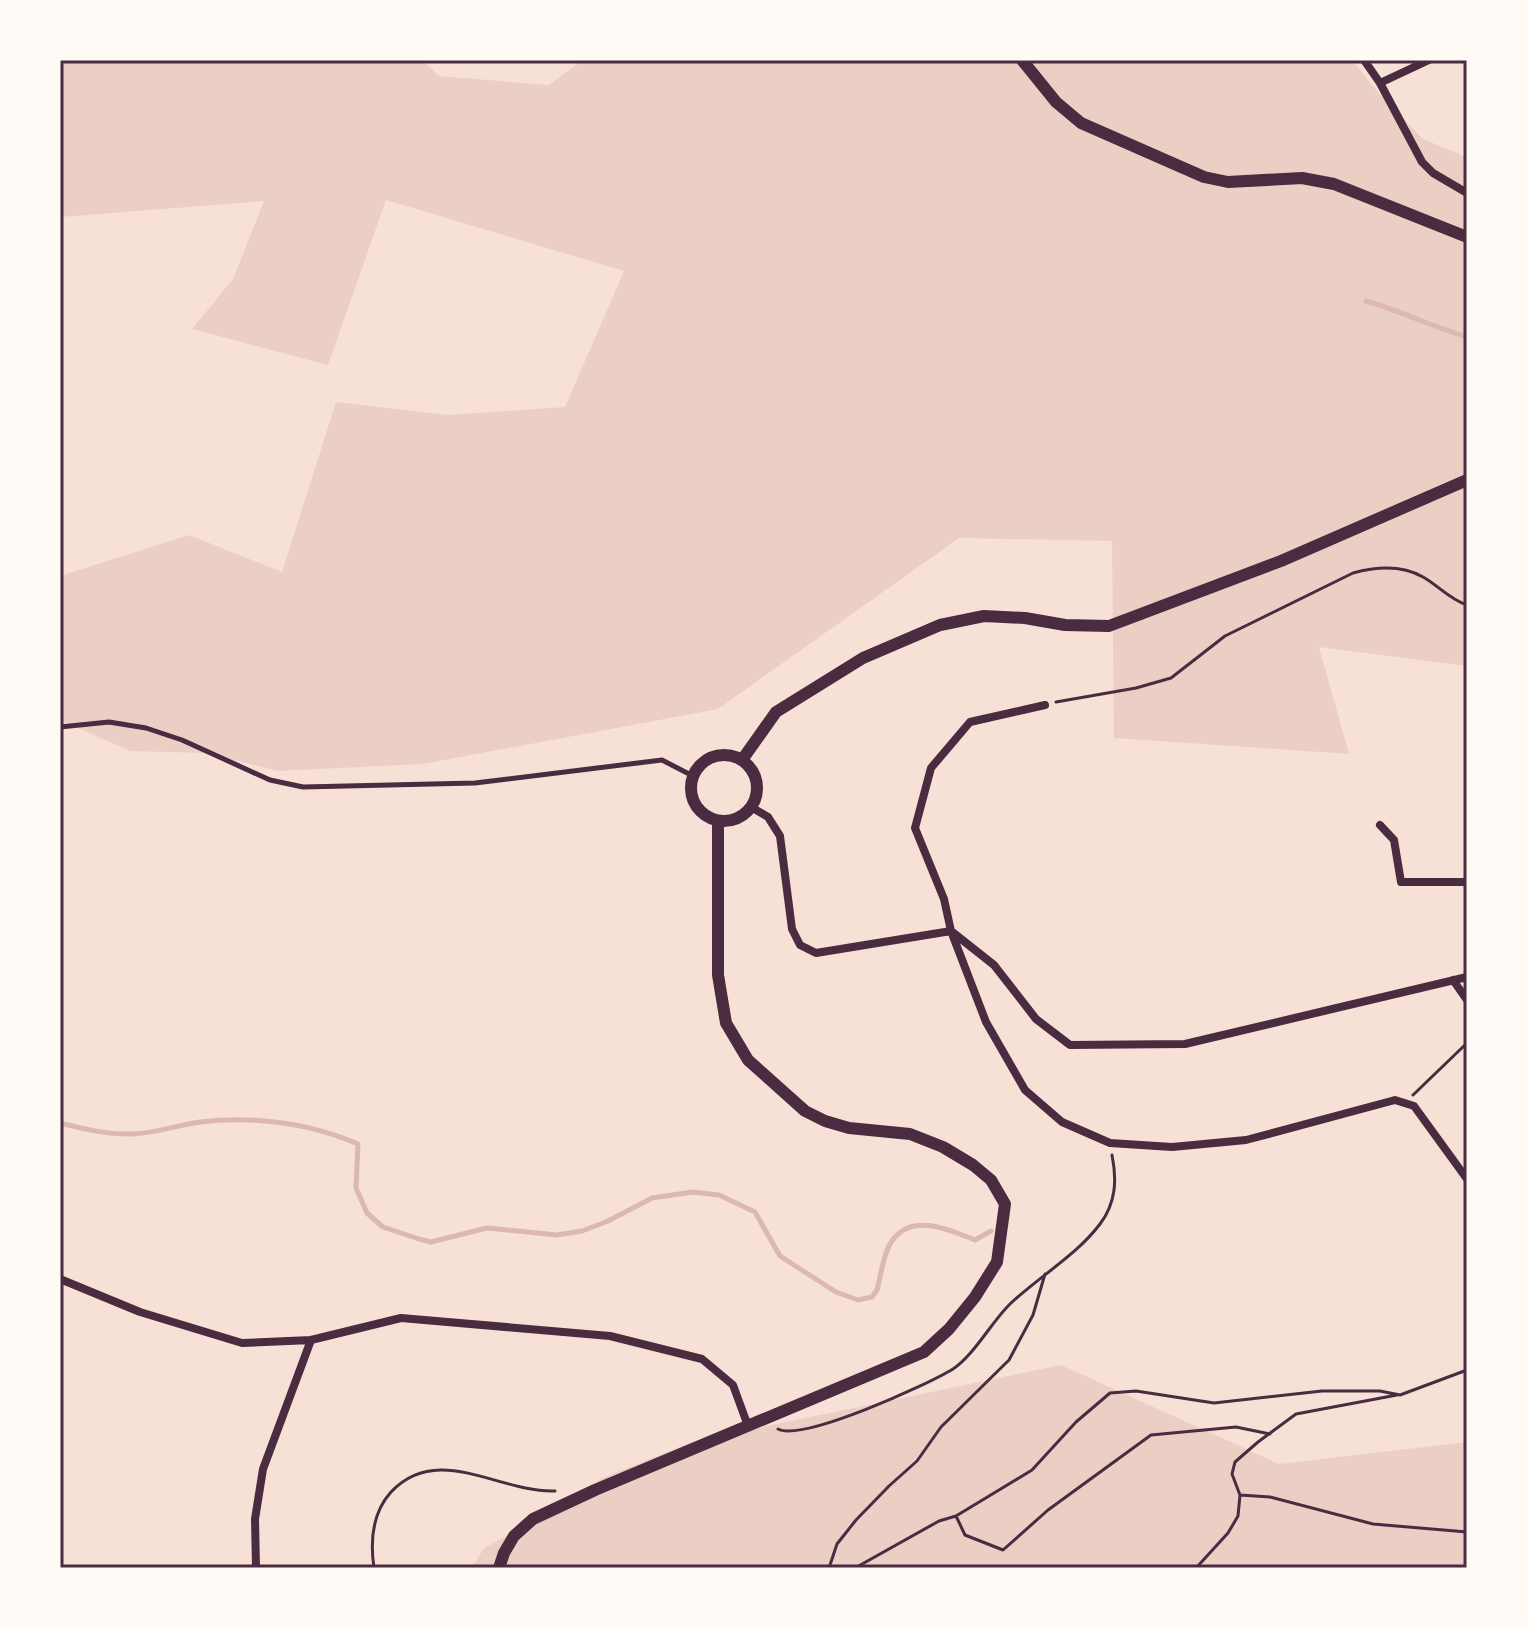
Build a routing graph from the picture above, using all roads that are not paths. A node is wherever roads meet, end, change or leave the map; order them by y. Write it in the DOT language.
graph roads {
  1 [pos="1022,60"];
  2 [pos="1364,60"];
  3 [pos="1429,60"];
  4 [pos="1380,83"];
  5 [pos="1467,193"];
  6 [pos="1467,237"];
  7 [pos="1467,480"];
  8 [pos="1045,705"];
  9 [pos="60,727"];
  10 [pos="742,760"];
  11 [pos="693,776"];
  12 [pos="751,807"];
  13 [pos="718,821"];
  14 [pos="1380,825"];
  15 [pos="1467,882"];
  16 [pos="951,931"];
  17 [pos="1467,977"];
  18 [pos="1453,980"];
  19 [pos="1467,1000"];
  20 [pos="1467,1179"];
  21 [pos="60,1279"];
  22 [pos="311,1340"];
  23 [pos="748,1426"];
  24 [pos="256,1568"];
  25 [pos="499,1568"];
  1 -- 6 [label="street"];
  2 -- 4 [label="street"];
  3 -- 4 [label="street"];
  4 -- 5 [label="street"];
  7 -- 10 [label="street"];
  8 -- 16 [label="street"];
  9 -- 11 [label="lane"];
  10 -- 11 [label="street"];
  10 -- 12 [label="street"];
  11 -- 13 [label="street"];
  12 -- 13 [label="street"];
  12 -- 16 [label="street"];
  13 -- 23 [label="street"];
  14 -- 15 [label="street"];
  16 -- 18 [label="street"];
  16 -- 20 [label="street"];
  17 -- 18 [label="street"];
  18 -- 19 [label="street"];
  21 -- 22 [label="street"];
  22 -- 23 [label="street"];
  22 -- 24 [label="street"];
  23 -- 25 [label="street"];
}
